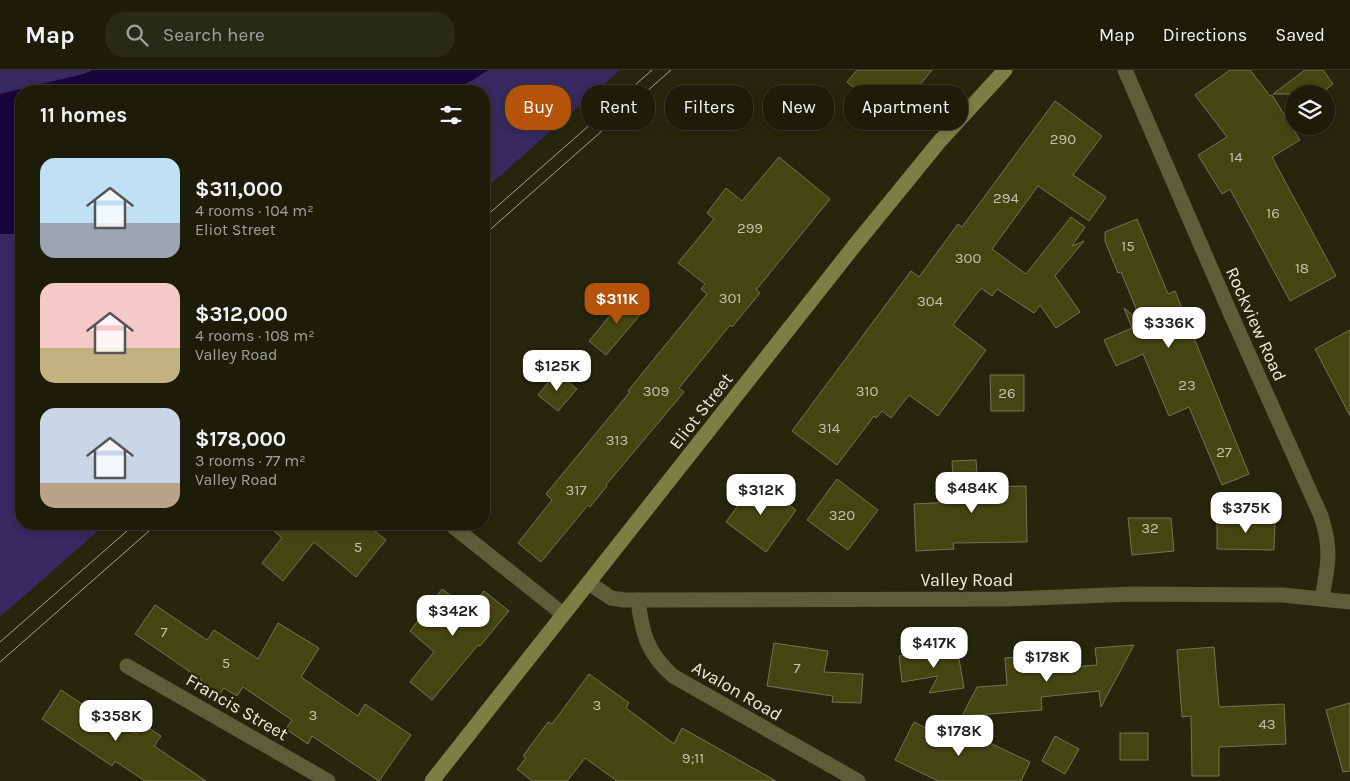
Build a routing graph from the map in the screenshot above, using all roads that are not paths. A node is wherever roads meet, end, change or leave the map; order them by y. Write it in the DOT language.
graph roads {
  1 [pos="1005,70"];
  2 [pos="1125,70"];
  3 [pos="458,530"];
  4 [pos="589,583"];
  5 [pos="1322,598"];
  6 [pos="638,600"];
  7 [pos="1350,602"];
  8 [pos="563,614"];
  9 [pos="128,666"];
  10 [pos="328,781"];
  11 [pos="432,781"];
  12 [pos="858,781"];
  1 -- 4 [label="street, Eliot Street"];
  2 -- 5 [label="street, Rockview Road"];
  3 -- 8 [label="street"];
  4 -- 6 [label="street, Valley Road"];
  4 -- 8 [label="street, Eliot Street"];
  5 -- 6 [label="street, Valley Road"];
  5 -- 7 [label="street, Valley Road"];
  6 -- 12 [label="street, Avalon Road"];
  8 -- 11 [label="street, Eliot Street"];
  9 -- 10 [label="street, Francis Street"];
}
